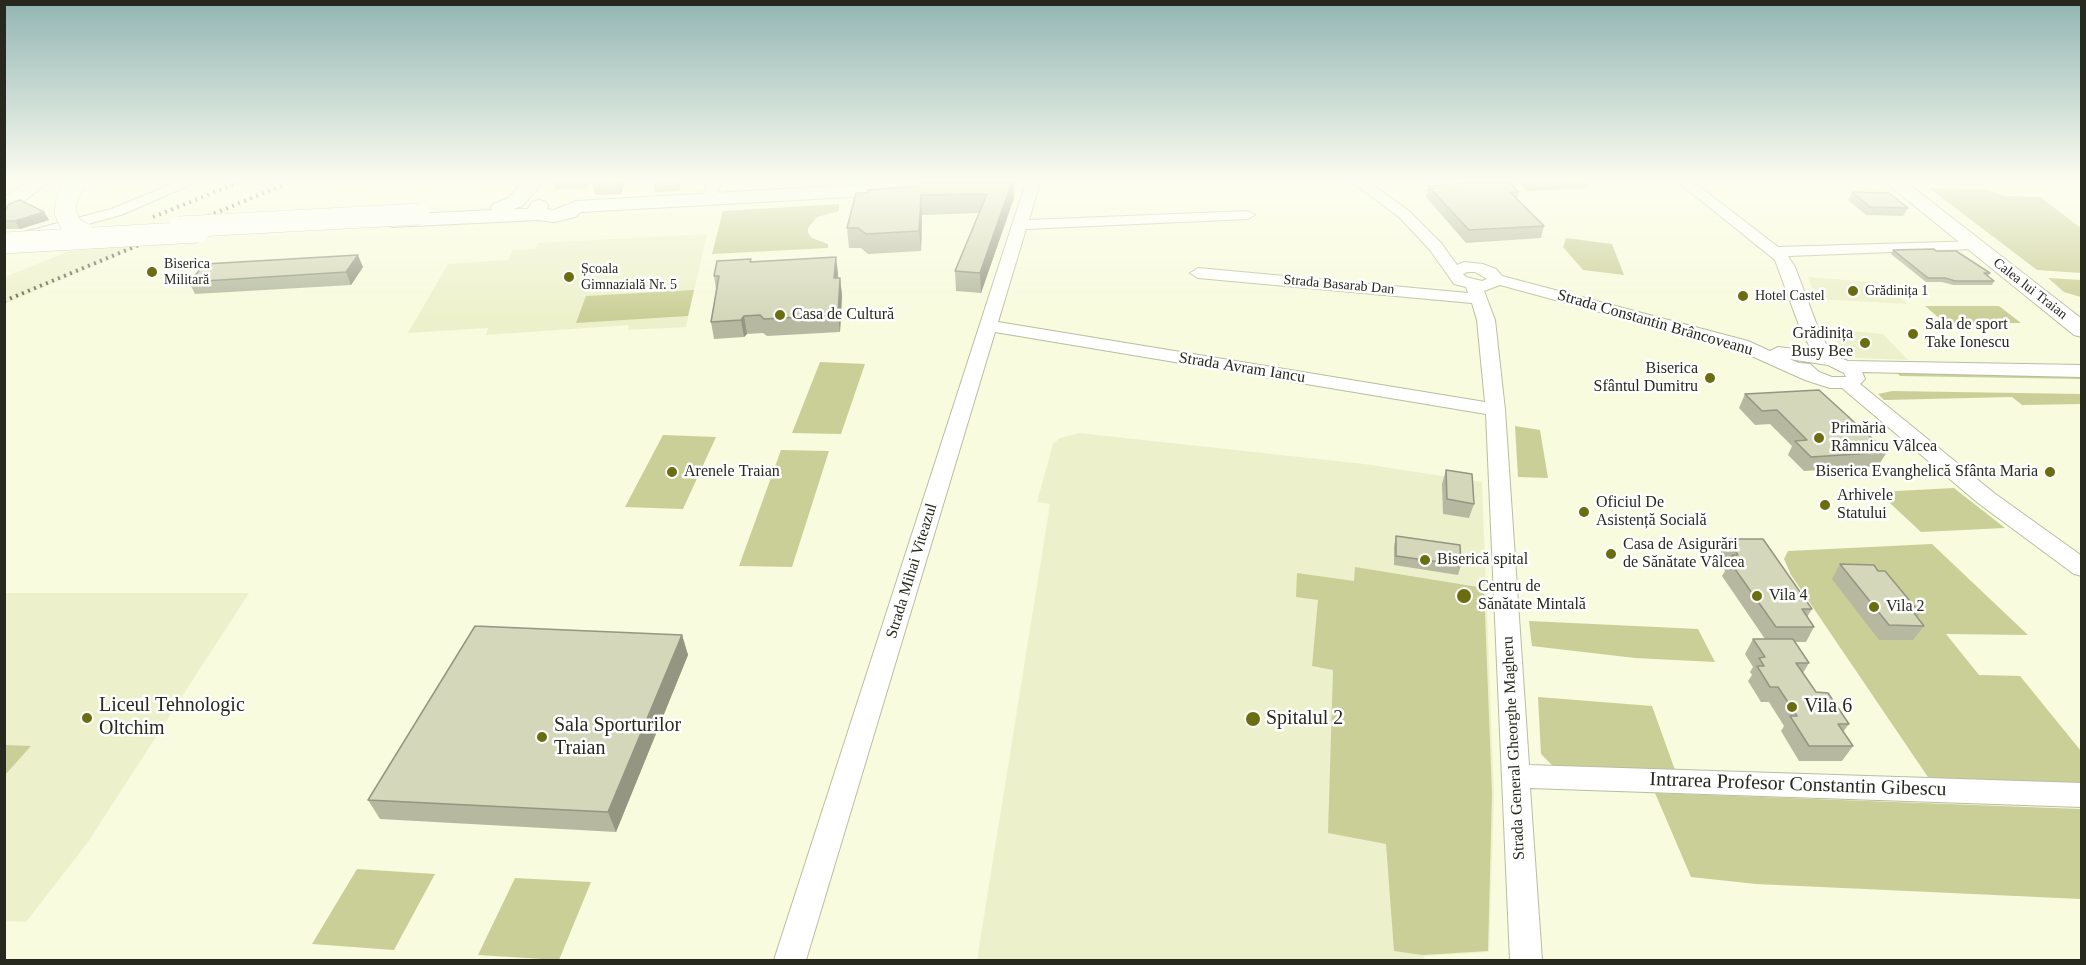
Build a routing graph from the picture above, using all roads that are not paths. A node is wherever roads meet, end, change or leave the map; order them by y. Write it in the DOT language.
graph roads {
  1 [pos="67,227"];
  2 [pos="72,227"];
  3 [pos="200,227"];
  4 [pos="248,227"];
  5 [pos="1019,227"];
  6 [pos="1417,227"];
  7 [pos="1744,227"];
  8 [pos="1951,227"];
  9 [pos="83,233"];
  10 [pos="4,238"];
  11 [pos="4,243"];
  12 [pos="1973,244"];
  13 [pos="1776,252"];
  14 [pos="1461,269"];
  15 [pos="1198,273"];
  16 [pos="1496,279"];
  17 [pos="1477,292"];
  18 [pos="988,326"];
  19 [pos="2082,330"];
  20 [pos="1815,364"];
  21 [pos="2082,371"];
  22 [pos="1850,376"];
  23 [pos="2082,383"];
  24 [pos="1495,410"];
  25 [pos="2082,568"];
  26 [pos="1515,776"];
  27 [pos="2082,795"];
  28 [pos="790,960"];
  29 [pos="1526,960"];
  1 -- 10 [label="street"];
  2 -- 9 [label="main road, bridge"];
  3 -- 9 [label="main road, bridge"];
  4 -- 11 [label="main road, bridge"];
  5 -- 18 [label="street, Strada Mihai Viteazul"];
  6 -- 14 [label="street"];
  7 -- 13 [label="street"];
  8 -- 12 [label="main road, Calea lui Traian"];
  9 -- 10 [label="main road"];
  12 -- 13 [label="street"];
  12 -- 19 [label="main road, Calea lui Traian"];
  13 -- 20 [label="street"];
  14 -- 16 [label="street, Strada Constantin Brâncoveanu"];
  14 -- 17 [label="street"];
  15 -- 17 [label="street, Strada Basarab Dan"];
  16 -- 17 [label="street"];
  16 -- 20 [label="street, Strada Constantin Brâncoveanu"];
  17 -- 24 [label="street, Strada General Gheorghe Magheru"];
  18 -- 24 [label="street, Strada Avram Iancu"];
  18 -- 28 [label="street, Strada Mihai Viteazul"];
  20 -- 22 [label="street, Strada Constantin Brâncoveanu"];
  21 -- 22 [label="street"];
  22 -- 23 [label="street"];
  22 -- 25 [label="street"];
  24 -- 26 [label="street, Strada General Gheorghe Magheru"];
  26 -- 27 [label="street, Intrarea Profesor Constantin Gibescu"];
  26 -- 29 [label="street, Strada General Gheorghe Magheru"];
}
